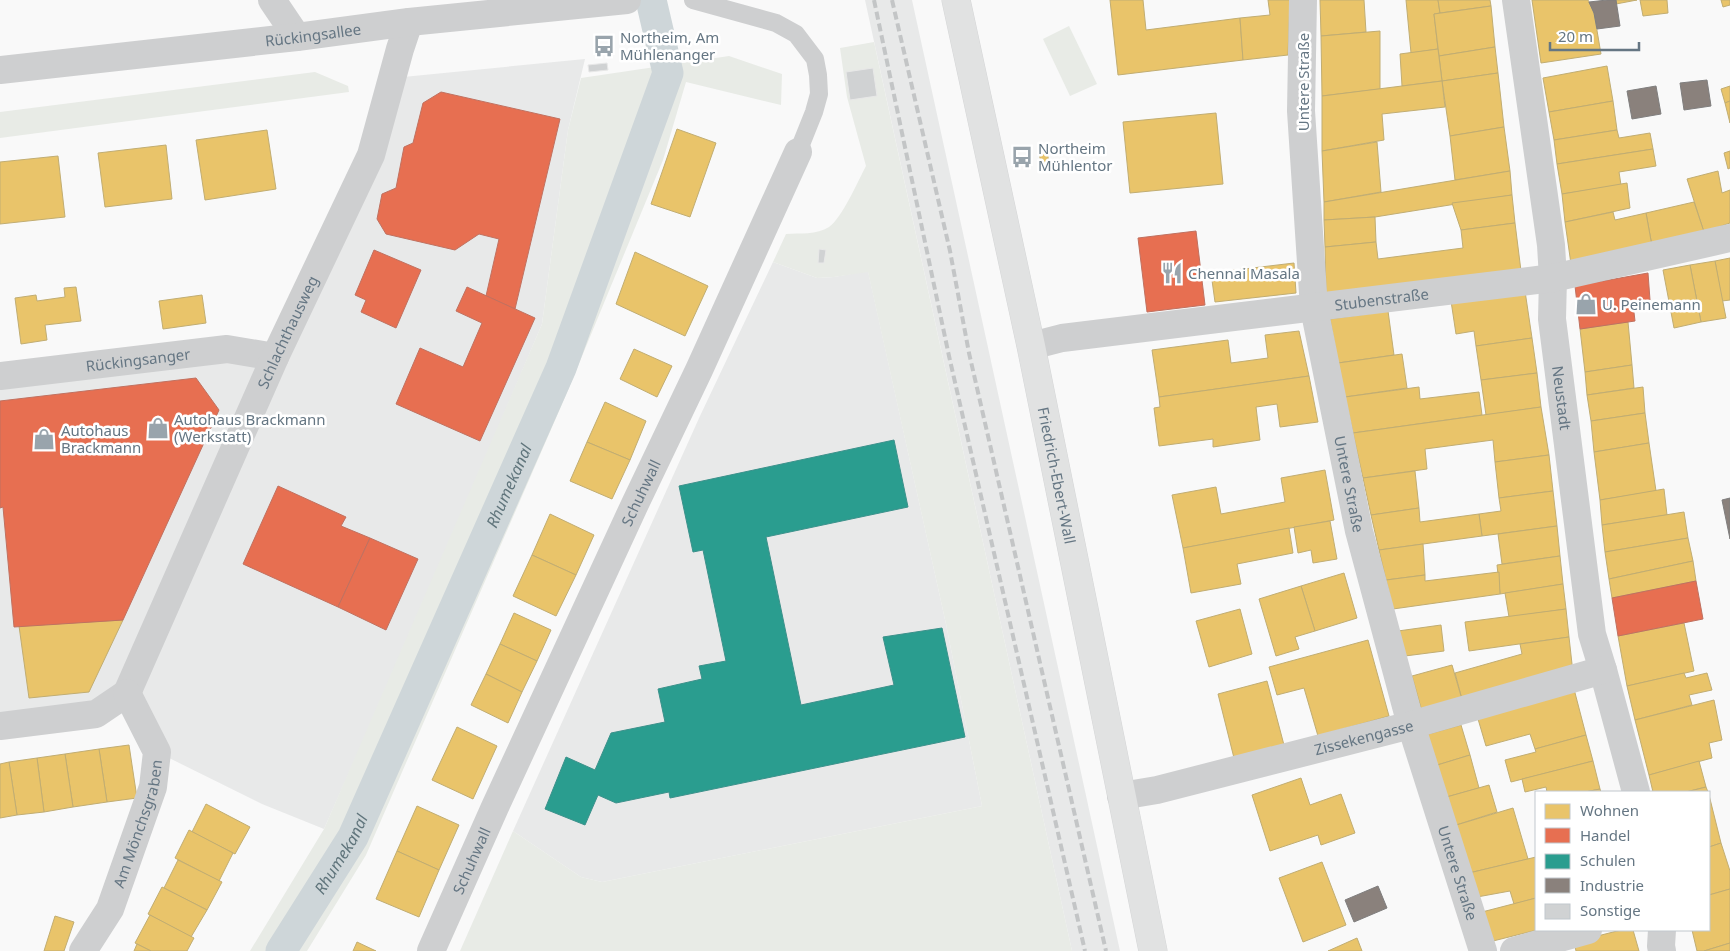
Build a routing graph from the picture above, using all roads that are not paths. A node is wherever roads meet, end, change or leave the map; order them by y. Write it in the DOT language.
graph roads {
  1 [pos="272,0"];
  2 [pos="627,0"];
  3 [pos="693,0"];
  4 [pos="956,0"];
  5 [pos="1303,0"];
  6 [pos="1516,0"];
  7 [pos="409,22"];
  8 [pos="297,37"];
  9 [pos="0,70"];
  10 [pos="798,152"];
  11 [pos="1730,238"];
  12 [pos="1553,278"];
  13 [pos="1314,308"];
  14 [pos="1031,346"];
  15 [pos="275,357"];
  16 [pos="0,376"];
  17 [pos="1604,670"];
  18 [pos="127,693"];
  19 [pos="1411,725"];
  20 [pos="0,726"];
  21 [pos="1636,791"];
  22 [pos="1122,796"];
  23 [pos="1584,931"];
  24 [pos="1662,931"];
  25 [pos="83,951"];
  26 [pos="430,951"];
  27 [pos="1153,951"];
  28 [pos="1483,951"];
  29 [pos="1514,951"];
  30 [pos="1662,951"];
  1 -- 8 [label="street"];
  2 -- 7 [label="street, Rückingsallee"];
  3 -- 10 [label="lane, Schuhwall"];
  4 -- 14 [label="main road, Friedrich-Ebert-Wall"];
  5 -- 13 [label="street, Untere Straße"];
  6 -- 12 [label="street, Neustadt"];
  7 -- 8 [label="street, Rückingsallee"];
  7 -- 15 [label="street, Schlachthausweg"];
  8 -- 9 [label="street, Rückingsallee"];
  10 -- 26 [label="street, Schuhwall"];
  11 -- 12 [label="street, Stubenstraße"];
  12 -- 13 [label="street, Stubenstraße"];
  12 -- 17 [label="street, Neustadt"];
  13 -- 14 [label="street, Stubenstraße"];
  13 -- 19 [label="street, Untere Straße"];
  14 -- 22 [label="main road, Friedrich-Ebert-Wall"];
  15 -- 16 [label="street, Rückingsanger"];
  15 -- 18 [label="street, Schlachthausweg"];
  17 -- 19 [label="street, Zissekengasse"];
  17 -- 21 [label="street, Neustadt"];
  18 -- 20 [label="street"];
  18 -- 25 [label="street, Am Mönchsgraben"];
  19 -- 22 [label="street, Zissekengasse"];
  19 -- 28 [label="street, Untere Straße"];
  22 -- 27 [label="main road, Friedrich-Ebert-Wall"];
  23 -- 29 [label="street"];
  24 -- 30 [label="street"];
}
